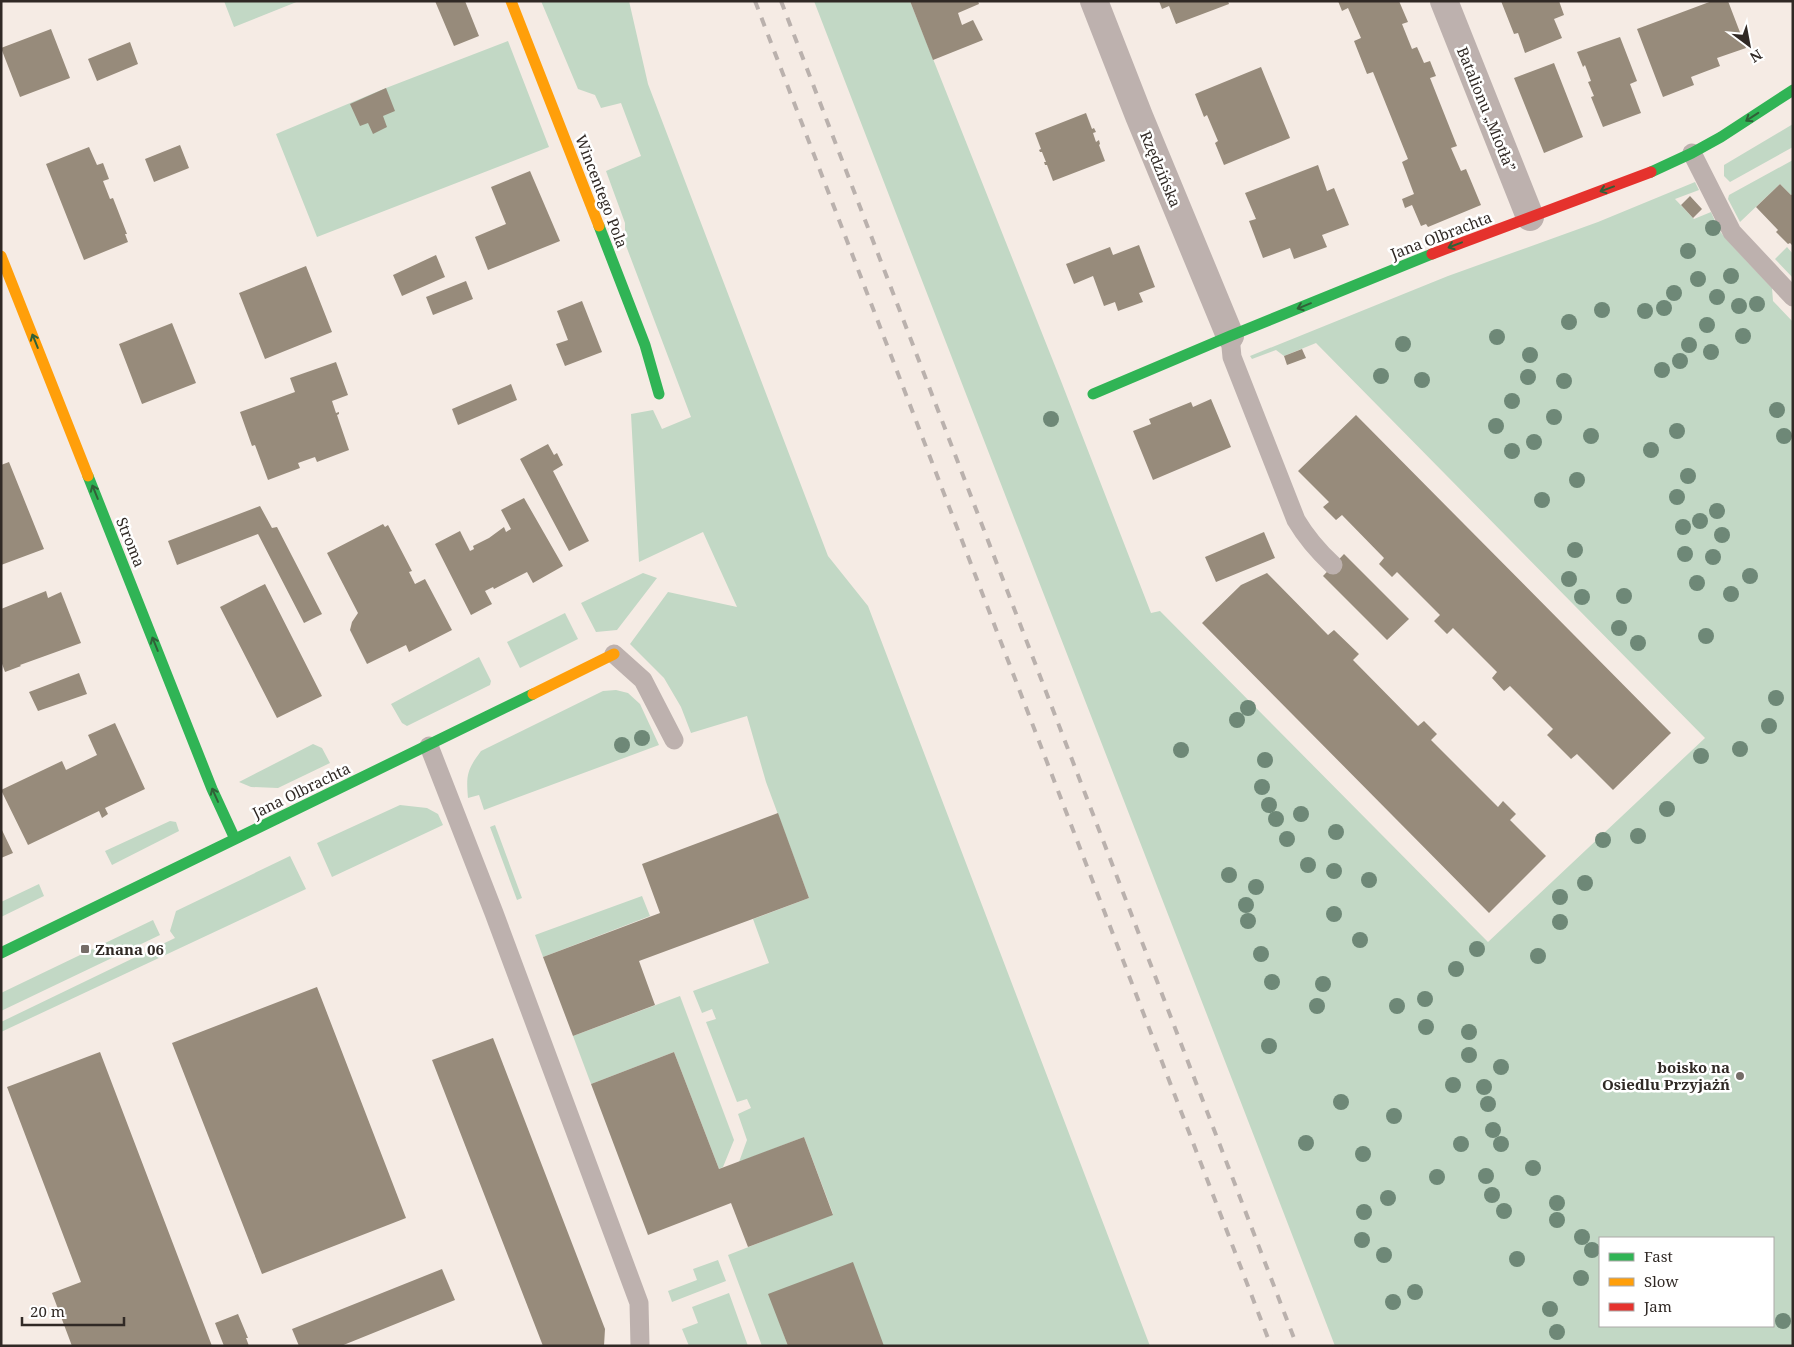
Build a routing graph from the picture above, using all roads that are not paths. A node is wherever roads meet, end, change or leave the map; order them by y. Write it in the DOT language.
graph roads {
  1 [pos="511,1"];
  2 [pos="1094,1"];
  3 [pos="1444,1"];
  4 [pos="1793,90"];
  5 [pos="1692,153"];
  6 [pos="1530,216"];
  7 [pos="1,256"];
  8 [pos="1793,297"];
  9 [pos="1230,336"];
  10 [pos="659,394"];
  11 [pos="1093,394"];
  12 [pos="1333,565"];
  13 [pos="614,654"];
  14 [pos="674,740"];
  15 [pos="428,746"];
  16 [pos="235,839"];
  17 [pos="1,953"];
  18 [pos="640,1346"];
  1 -- 10 [label="street, Wincentego Pola"];
  2 -- 9 [label="street, Rzędzińska"];
  3 -- 6 [label="street, Batalionu „Miotła”"];
  4 -- 5 [label="street, Jana Olbrachta, one-way"];
  5 -- 6 [label="street, Jana Olbrachta, one-way"];
  5 -- 8 [label="lane"];
  6 -- 9 [label="street, Jana Olbrachta, one-way"];
  16 -- 7 [label="street, Stroma, one-way"];
  9 -- 11 [label="street, Jana Olbrachta"];
  9 -- 12 [label="lane"];
  13 -- 14 [label="lane"];
  13 -- 15 [label="street, Jana Olbrachta"];
  15 -- 16 [label="street, Jana Olbrachta"];
  15 -- 18 [label="lane"];
  16 -- 17 [label="street, Jana Olbrachta"];
}
